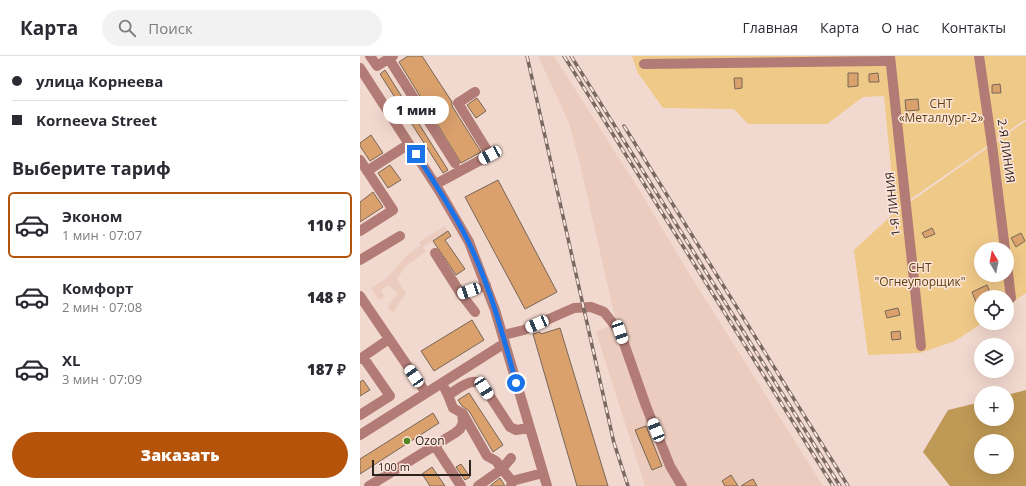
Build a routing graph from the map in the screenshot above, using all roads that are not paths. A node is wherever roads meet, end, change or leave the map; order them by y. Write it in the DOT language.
graph roads {
  1 [pos="370,56"];
  2 [pos="979,56"];
  3 [pos="391,57"];
  4 [pos="890,58"];
  5 [pos="644,64"];
  6 [pos="360,68"];
  7 [pos="474,92"];
  8 [pos="409,144"];
  9 [pos="360,160"];
  10 [pos="455,163"];
  11 [pos="367,171"];
  12 [pos="436,184"];
  13 [pos="360,231"];
  14 [pos="400,236"];
  15 [pos="1004,242"];
  16 [pos="435,253"];
  17 [pos="360,260"];
  18 [pos="486,285"];
  19 [pos="461,294"];
  20 [pos="360,296"];
  21 [pos="474,312"];
  22 [pos="504,339"];
  23 [pos="389,340"];
  24 [pos="921,346"];
  25 [pos="361,358"];
  26 [pos="441,383"];
  27 [pos="426,393"];
  28 [pos="448,395"];
  29 [pos="462,413"];
  30 [pos="360,416"];
  31 [pos="529,428"];
  32 [pos="360,435"];
  33 [pos="435,446"];
  34 [pos="511,458"];
  35 [pos="502,469"];
  36 [pos="543,473"];
  37 [pos="511,484"];
  38 [pos="369,486"];
  39 [pos="461,486"];
  40 [pos="478,486"];
  41 [pos="547,486"];
  42 [pos="682,486"];
  1 -- 3 [label="street"];
  2 -- 15 [label="street, 2-Я ЛИНИЯ"];
  3 -- 10 [label="street"];
  4 -- 5 [label="street"];
  4 -- 24 [label="street, 1-Я ЛИНИЯ"];
  6 -- 8 [label="street"];
  7 -- 12 [label="street"];
  8 -- 11 [label="street"];
  8 -- 12 [label="street"];
  9 -- 11 [label="street"];
  11 -- 13 [label="street"];
  12 -- 18 [label="street"];
  14 -- 17 [label="street"];
  16 -- 19 [label="street"];
  18 -- 19 [label="street"];
  18 -- 22 [label="street"];
  19 -- 21 [label="street"];
  20 -- 23 [label="street"];
  22 -- 26 [label="street"];
  22 -- 31 [label="street"];
  22 -- 42 [label="street"];
  23 -- 25 [label="street"];
  23 -- 27 [label="street"];
  25 -- 30 [label="street"];
  26 -- 27 [label="street"];
  26 -- 28 [label="street"];
  27 -- 32 [label="street"];
  28 -- 29 [label="street"];
  28 -- 31 [label="street"];
  29 -- 33 [label="street"];
  29 -- 35 [label="street"];
  31 -- 36 [label="street"];
  33 -- 38 [label="street"];
  33 -- 39 [label="street"];
  34 -- 35 [label="street"];
  35 -- 37 [label="street"];
  35 -- 40 [label="street"];
  36 -- 37 [label="street"];
  36 -- 41 [label="street"];
}
